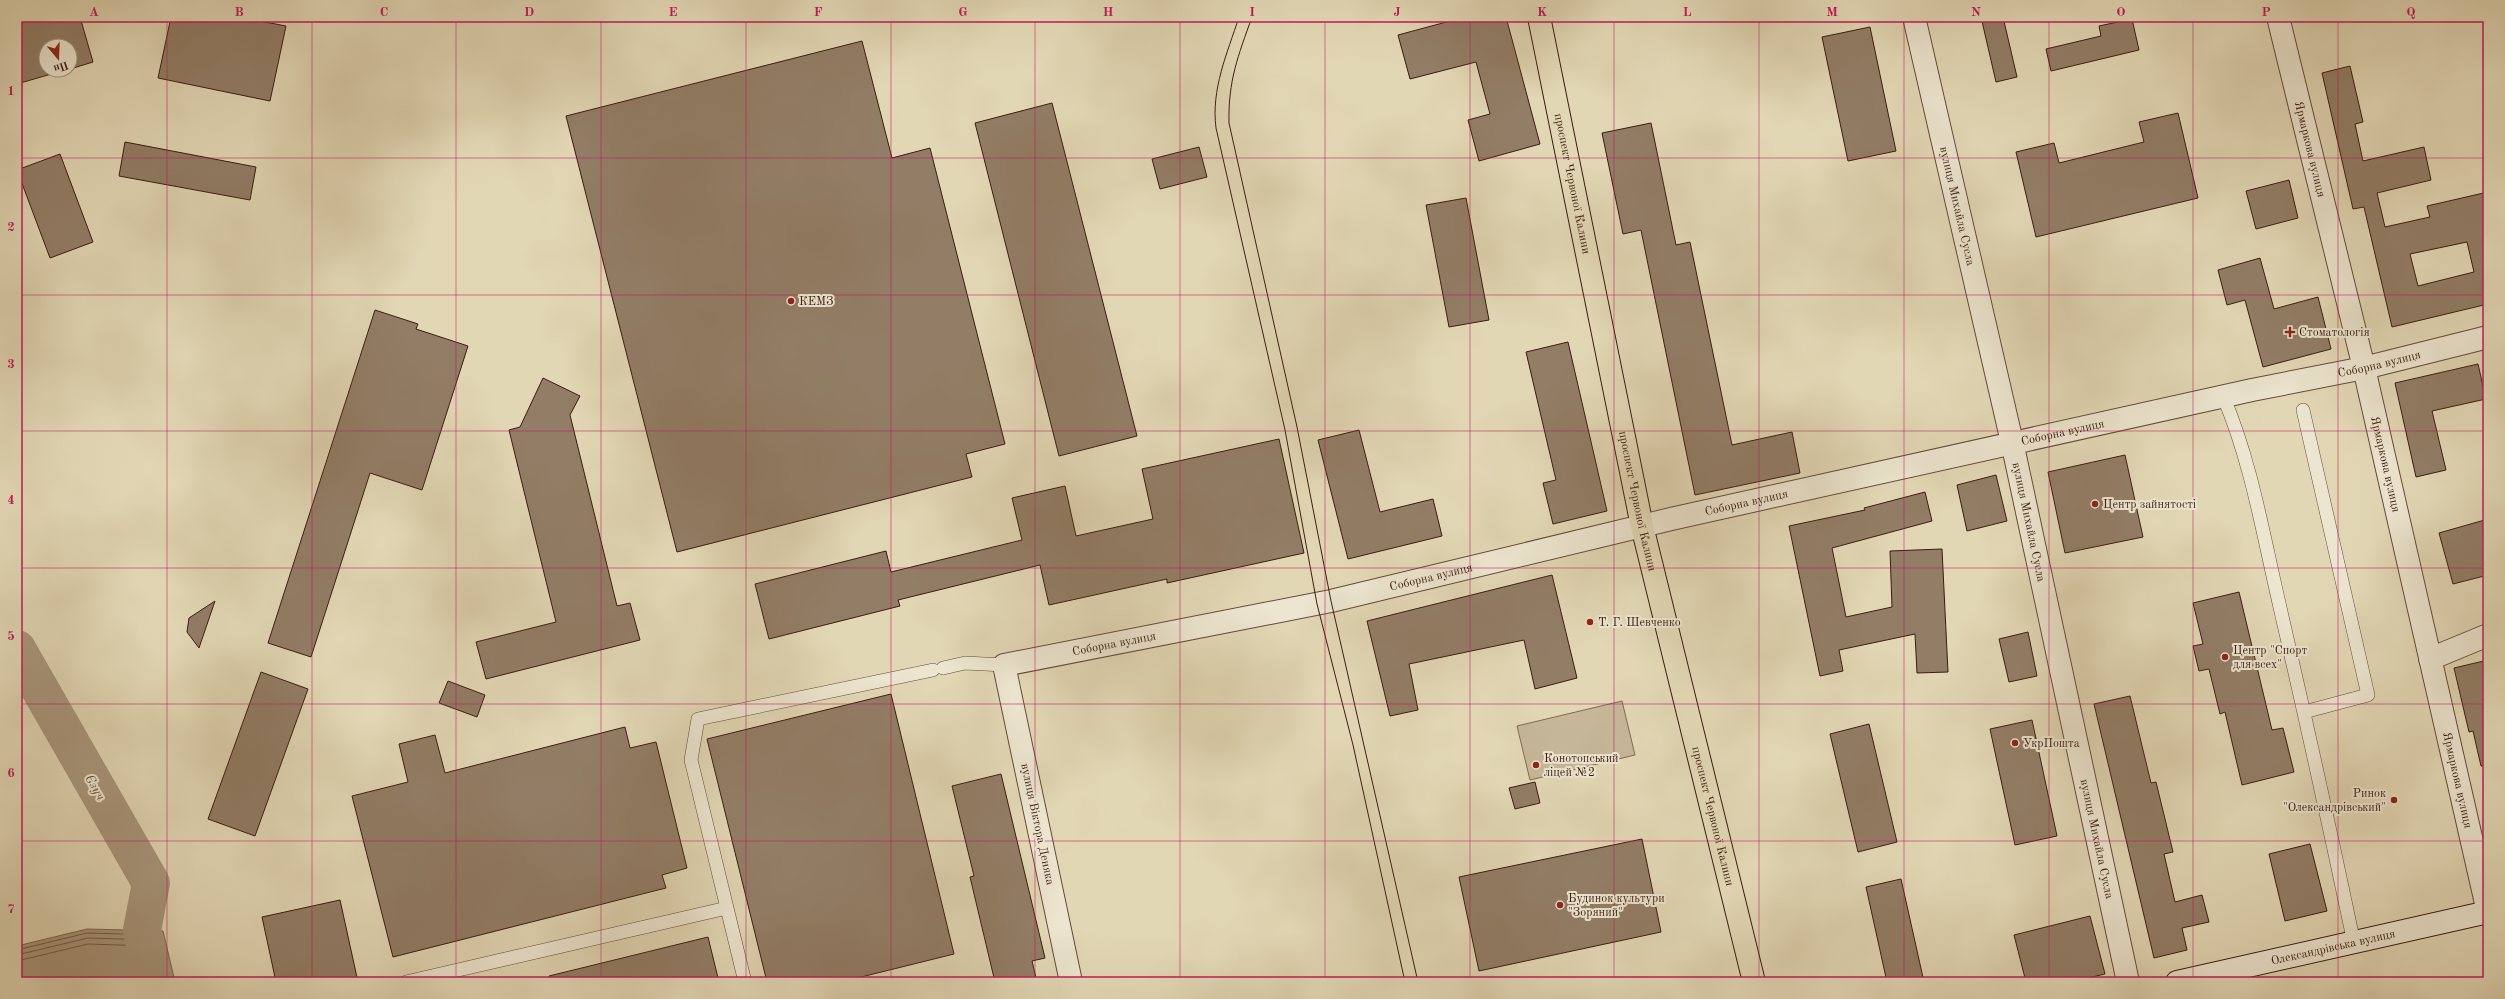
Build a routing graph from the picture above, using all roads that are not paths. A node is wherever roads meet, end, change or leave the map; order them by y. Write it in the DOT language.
graph roads {
  1 [pos="1539,17"];
  2 [pos="1914,17"];
  3 [pos="2278,17"];
  4 [pos="2488,337"];
  5 [pos="2364,368"];
  6 [pos="2223,396"];
  7 [pos="2303,410"];
  8 [pos="2012,442"];
  9 [pos="1642,526"];
  10 [pos="2488,635"];
  11 [pos="2430,659"];
  12 [pos="1004,665"];
  13 [pos="2304,712"];
  14 [pos="727,908"];
  15 [pos="2488,912"];
  16 [pos="2354,943"];
  17 [pos="406,982"];
  18 [pos="745,982"];
  19 [pos="1071,982"];
  20 [pos="1754,982"];
  21 [pos="2128,982"];
  22 [pos="2177,982"];
  1 -- 9 [label="main road, проспект Червоної Калини"];
  2 -- 8 [label="street, вулиця Михайла Сусла"];
  3 -- 5 [label="street, Ярмаркова вулиця"];
  4 -- 5 [label="street, Соборна вулиця"];
  5 -- 6 [label="street, Соборна вулиця"];
  5 -- 11 [label="street, Ярмаркова вулиця"];
  6 -- 8 [label="street, Соборна вулиця"];
  6 -- 13 [label="lane"];
  7 -- 13 [label="lane"];
  8 -- 9 [label="street, Соборна вулиця"];
  8 -- 21 [label="street, вулиця Михайла Сусла"];
  9 -- 12 [label="street, Соборна вулиця"];
  9 -- 20 [label="main road, проспект Червоної Калини"];
  10 -- 11 [label="street"];
  11 -- 15 [label="street, Ярмаркова вулиця"];
  12 -- 14 [label="lane"];
  12 -- 19 [label="street, вулиця Віктора Деняка"];
  13 -- 16 [label="lane"];
  14 -- 17 [label="lane"];
  14 -- 18 [label="lane"];
  15 -- 16 [label="street, Олександрівська вулиця"];
  16 -- 22 [label="street, Олександрівська вулиця"];
}
